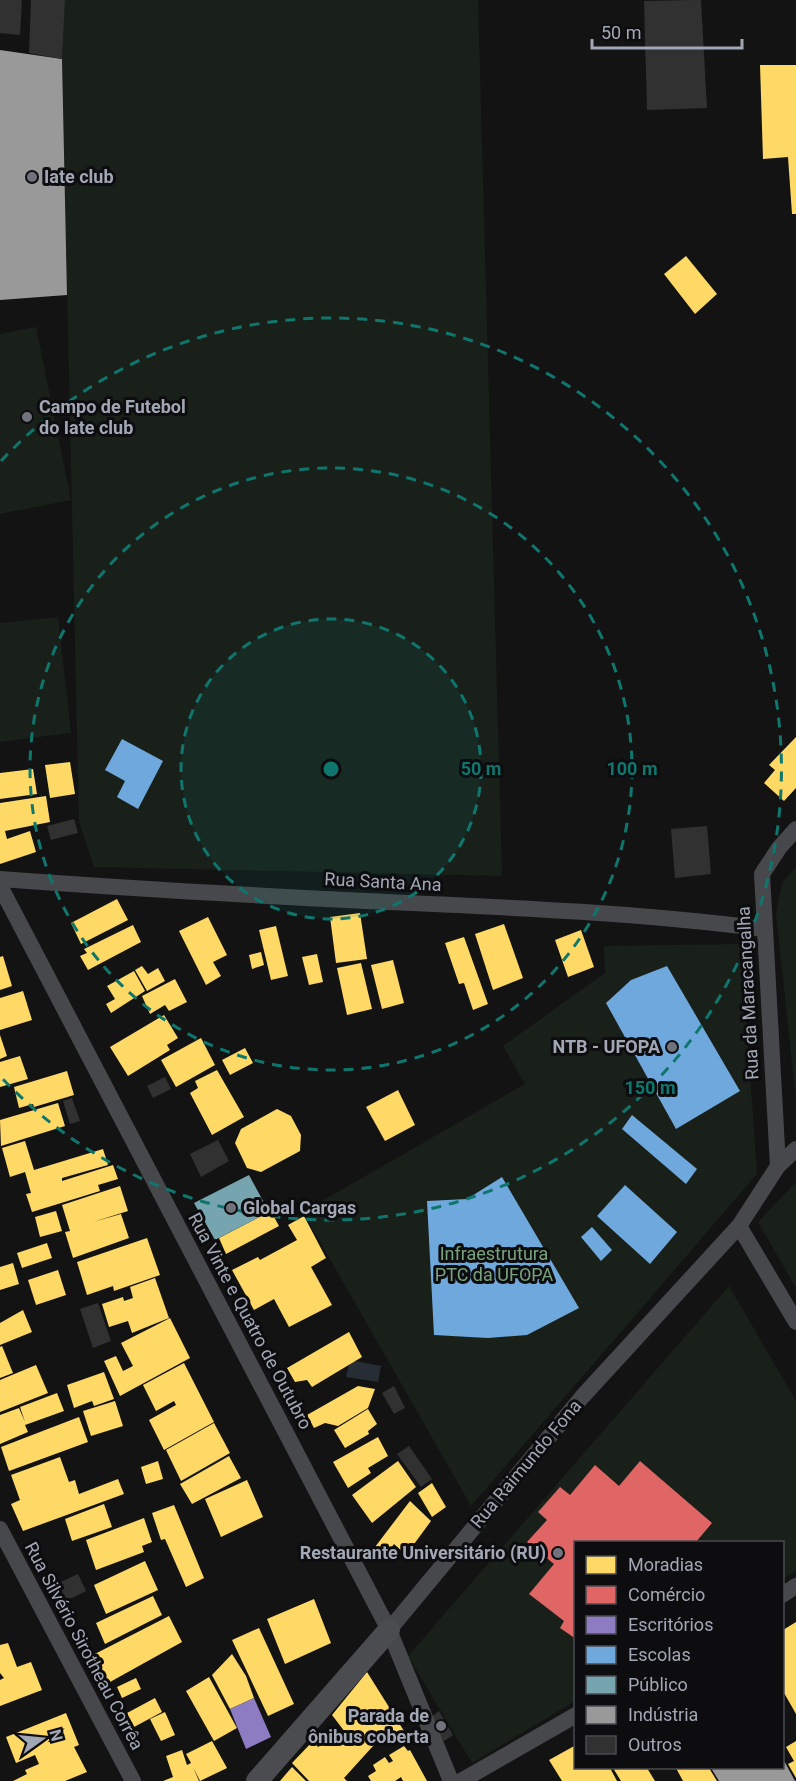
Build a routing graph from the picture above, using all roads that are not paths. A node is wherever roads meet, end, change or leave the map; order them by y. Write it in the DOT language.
graph roads {
  1 [pos="796,829"];
  2 [pos="0,879"];
  3 [pos="0,886"];
  4 [pos="764,929"];
  5 [pos="796,1149"];
  6 [pos="778,1166"];
  7 [pos="739,1226"];
  8 [pos="796,1322"];
  9 [pos="0,1529"];
  10 [pos="389,1630"];
  11 [pos="574,1716"];
  12 [pos="133,1781"];
  13 [pos="257,1781"];
  14 [pos="451,1781"];
  15 [pos="461,1781"];
  1 -- 4 [label="street, Rua da Maracangalha"];
  2 -- 4 [label="street, Rua Santa Ana"];
  3 -- 10 [label="street, Rua Vinte e Quatro de Outubro"];
  4 -- 6 [label="street, Rua da Maracangalha"];
  5 -- 6 [label="street, Rua Raimundo Fona"];
  6 -- 7 [label="street, Rua Raimundo Fona"];
  7 -- 8 [label="street"];
  7 -- 10 [label="street, Rua Raimundo Fona"];
  9 -- 12 [label="street, Rua Silvério Sirotheau Corrêa"];
  10 -- 13 [label="street, Rua Raimundo Fona"];
  10 -- 14 [label="street, Rua Vinte e Quatro de Outubro"];
  11 -- 15 [label="street"];
}
